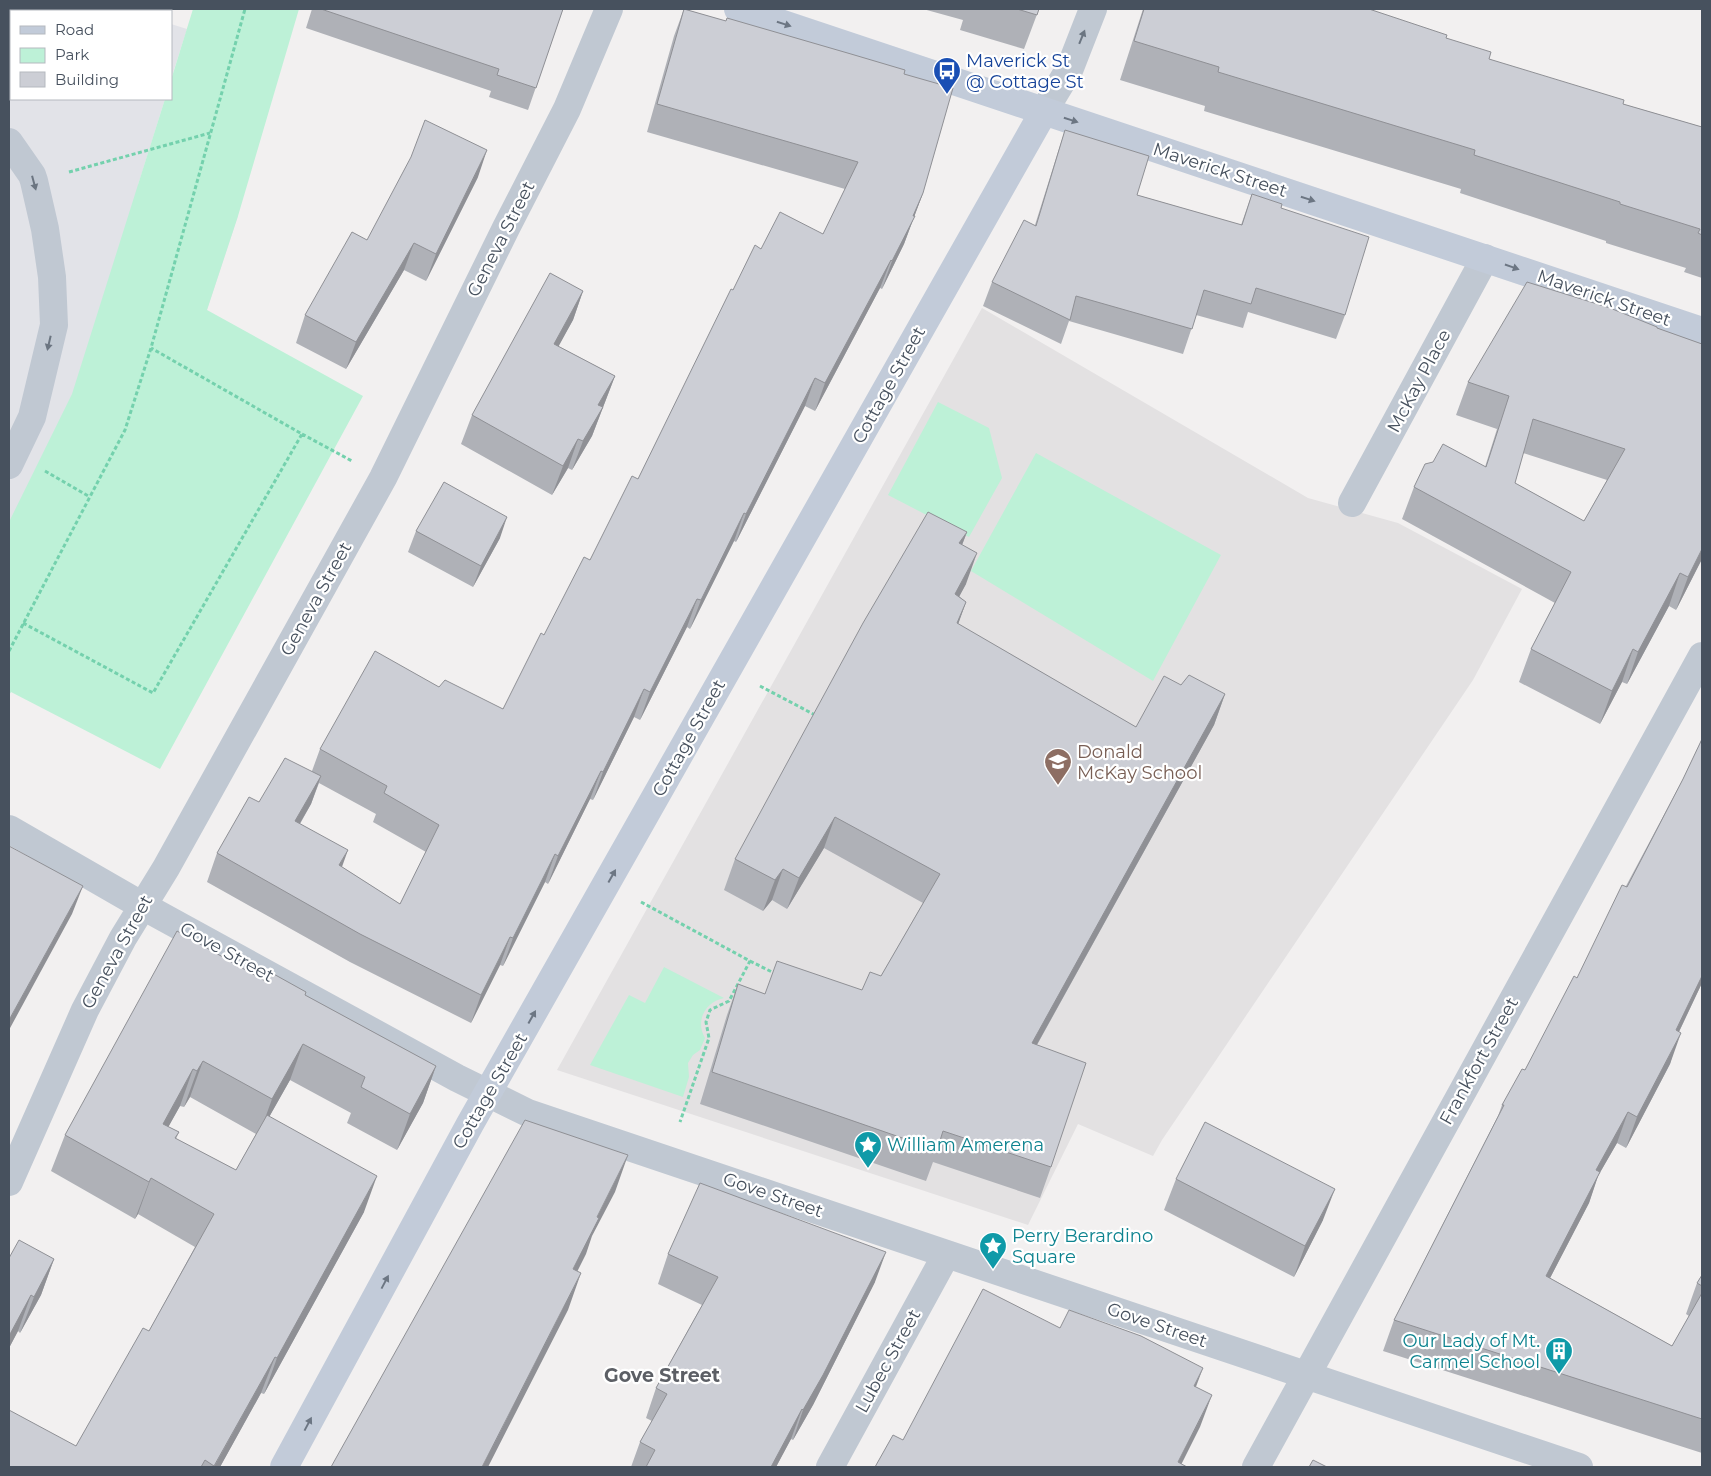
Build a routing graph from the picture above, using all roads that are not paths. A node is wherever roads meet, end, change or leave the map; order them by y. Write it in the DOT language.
graph roads {
  1 [pos="609,9"];
  2 [pos="738,9"];
  3 [pos="1093,9"];
  4 [pos="1044,111"];
  5 [pos="9,142"];
  6 [pos="1485,258"];
  7 [pos="1702,331"];
  8 [pos="11,459"];
  9 [pos="1352,503"];
  10 [pos="1702,656"];
  11 [pos="9,828"];
  12 [pos="142,905"];
  13 [pos="489,1094"];
  14 [pos="9,1182"];
  15 [pos="946,1255"];
  16 [pos="1307,1376"];
  17 [pos="284,1467"];
  18 [pos="830,1467"];
  19 [pos="1256,1467"];
  20 [pos="1579,1467"];
  1 -- 12 [label="street, Geneva Street"];
  2 -- 4 [label="street, Maverick Street, one-way"];
  4 -- 3 [label="street, Cottage Street, one-way"];
  4 -- 6 [label="street, Maverick Street, one-way"];
  13 -- 4 [label="street, Cottage Street, one-way"];
  5 -- 8 [label="street, one-way"];
  6 -- 7 [label="street, Maverick Street, one-way"];
  6 -- 9 [label="street, McKay Place"];
  10 -- 16 [label="street, Frankfort Street"];
  11 -- 12 [label="street, Gove Street"];
  12 -- 13 [label="street, Gove Street"];
  12 -- 14 [label="street, Geneva Street"];
  13 -- 15 [label="street, Gove Street"];
  17 -- 13 [label="street, Cottage Street, one-way"];
  15 -- 16 [label="street, Gove Street"];
  15 -- 18 [label="street, Lubec Street"];
  16 -- 19 [label="street, Frankfort Street"];
  16 -- 20 [label="street, Gove Street"];
}
